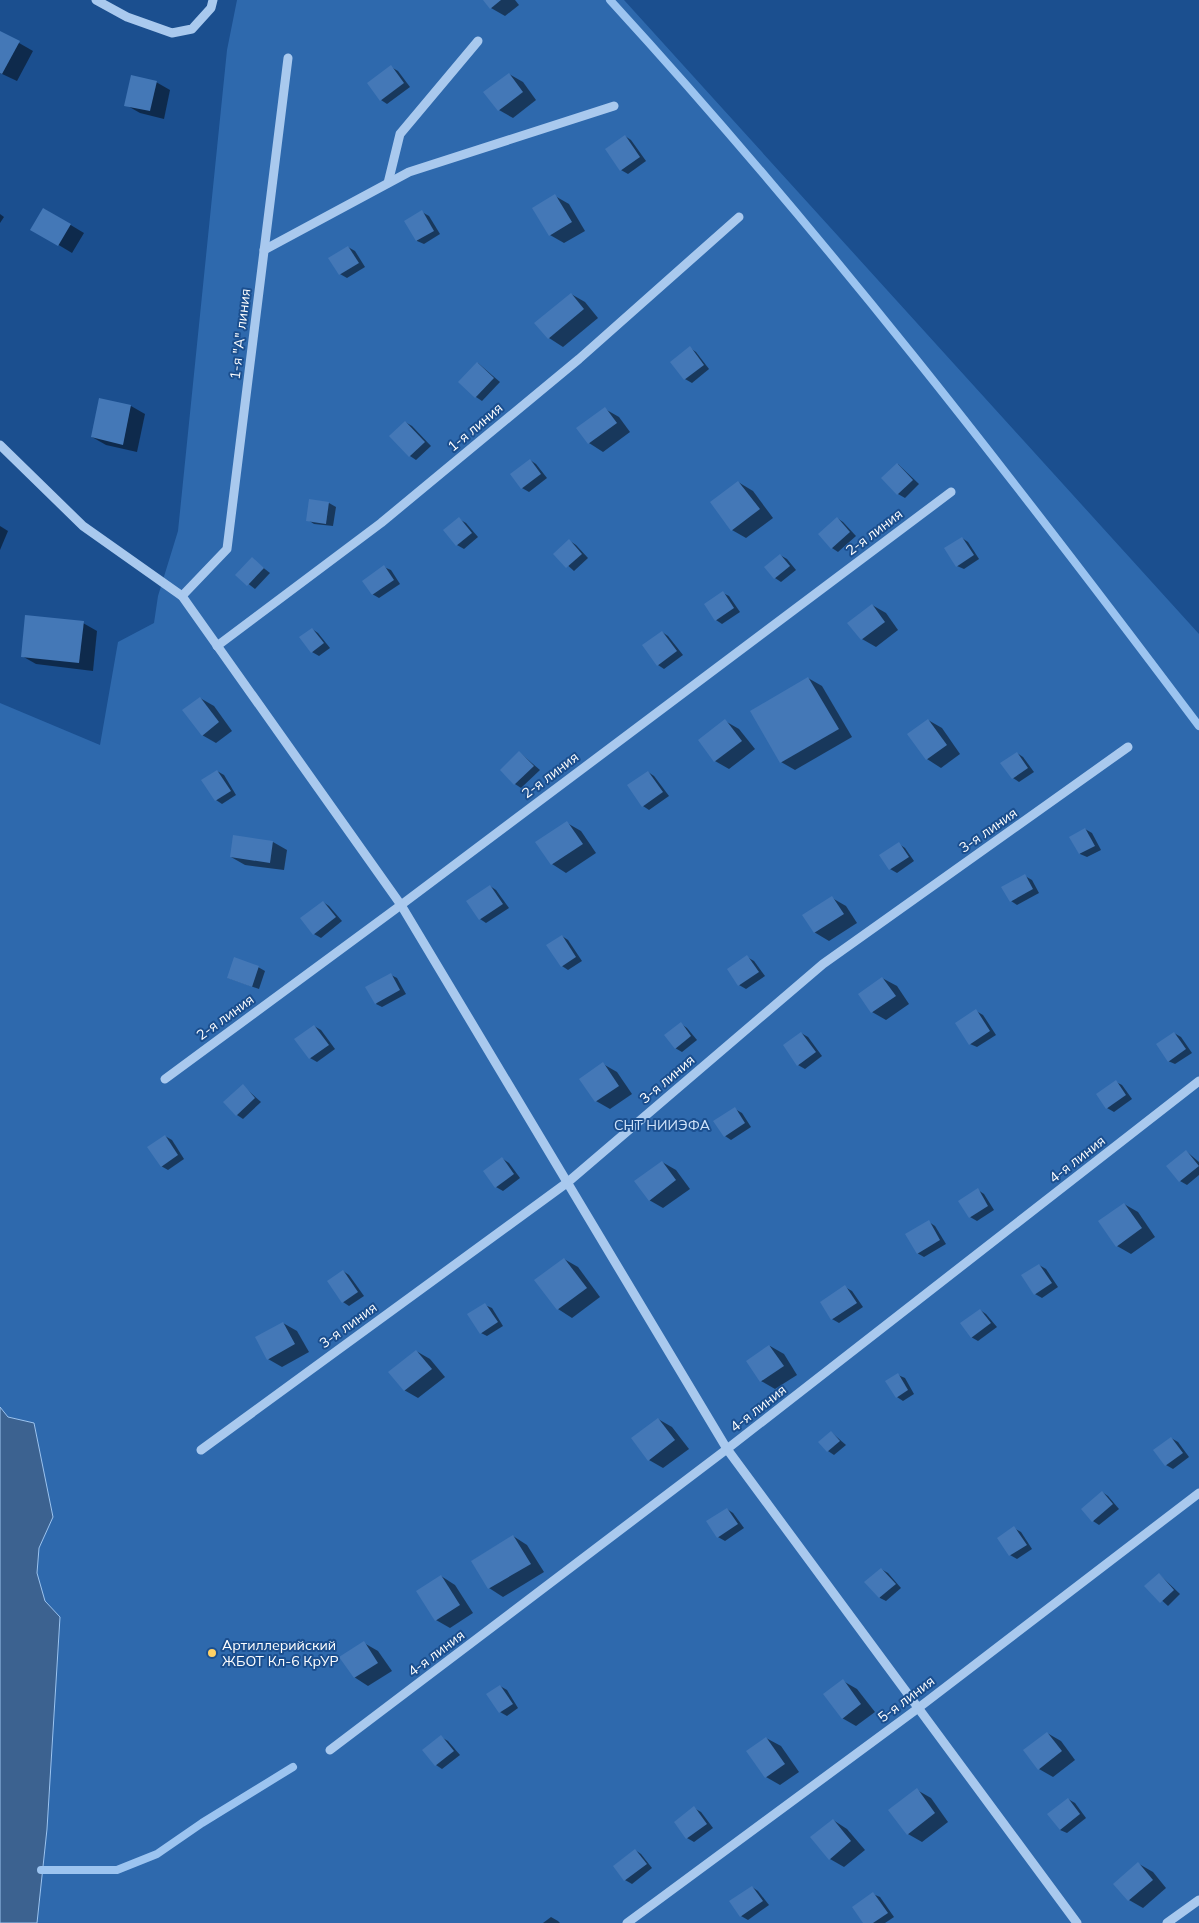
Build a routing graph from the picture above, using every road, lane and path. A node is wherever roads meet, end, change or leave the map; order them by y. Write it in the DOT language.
graph roads {
  1 [pos="96,0"];
  2 [pos="213,0"];
  3 [pos="478,41"];
  4 [pos="288,58"];
  5 [pos="614,106"];
  6 [pos="388,183"];
  7 [pos="739,217"];
  8 [pos="264,250"];
  9 [pos="0,446"];
  10 [pos="951,492"];
  11 [pos="182,596"];
  12 [pos="217,646"];
  13 [pos="1128,747"];
  14 [pos="401,905"];
  15 [pos="165,1079"];
  16 [pos="1199,1082"];
  17 [pos="568,1182"];
  18 [pos="727,1449"];
  19 [pos="201,1450"];
  20 [pos="1199,1493"];
  21 [pos="917,1709"];
  22 [pos="330,1750"];
  23 [pos="1199,1900"];
  24 [pos="627,1923"];
  25 [pos="1077,1923"];
  26 [pos="1166,1923"];
  1 -- 2 [label="street"];
  3 -- 6 [label="street"];
  4 -- 8 [label="street, 1-я \"А\" линия"];
  5 -- 6 [label="street"];
  6 -- 8 [label="street"];
  7 -- 12 [label="street, 1-я линия"];
  8 -- 11 [label="street, 1-я \"А\" линия"];
  9 -- 11 [label="street"];
  10 -- 14 [label="street, 2-я линия"];
  11 -- 12 [label="street"];
  12 -- 14 [label="street"];
  13 -- 17 [label="street, 3-я линия"];
  14 -- 15 [label="street, 2-я линия"];
  14 -- 17 [label="street"];
  16 -- 18 [label="street, 4-я линия"];
  17 -- 18 [label="street"];
  17 -- 19 [label="street, 3-я линия"];
  18 -- 21 [label="street"];
  18 -- 22 [label="street, 4-я линия"];
  20 -- 21 [label="street, 5-я линия"];
  21 -- 24 [label="street, 5-я линия"];
  21 -- 25 [label="street"];
  23 -- 26 [label="street"];
}
